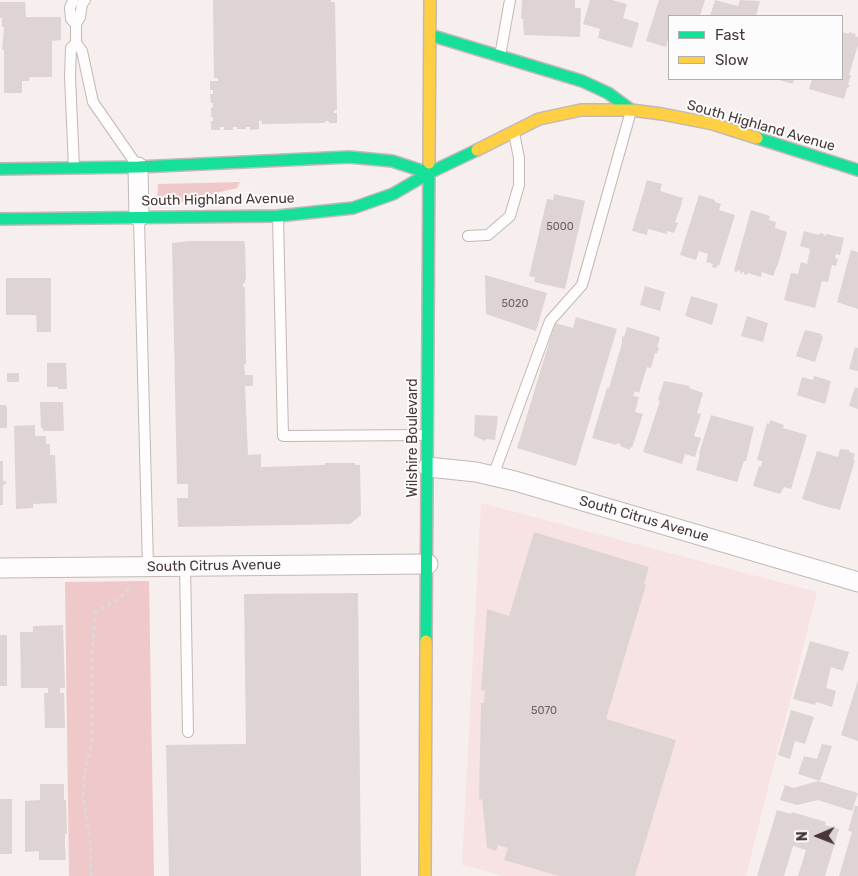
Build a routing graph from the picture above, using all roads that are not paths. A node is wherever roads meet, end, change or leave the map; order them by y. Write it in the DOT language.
graph roads {
  1 [pos="73,0"];
  2 [pos="85,0"];
  3 [pos="430,0"];
  4 [pos="510,0"];
  5 [pos="76,24"];
  6 [pos="430,35"];
  7 [pos="76,44"];
  8 [pos="500,56"];
  9 [pos="631,110"];
  10 [pos="514,132"];
  11 [pos="138,167"];
  12 [pos="74,168"];
  13 [pos="0,169"];
  14 [pos="858,170"];
  15 [pos="429,173"];
  16 [pos="278,216"];
  17 [pos="139,217"];
  18 [pos="0,219"];
  19 [pos="468,236"];
  20 [pos="428,435"];
  21 [pos="428,467"];
  22 [pos="493,476"];
  23 [pos="428,564"];
  24 [pos="148,566"];
  25 [pos="185,566"];
  26 [pos="0,568"];
  27 [pos="858,582"];
  28 [pos="188,732"];
  29 [pos="425,876"];
  1 -- 5 [label="lane"];
  2 -- 5 [label="lane"];
  3 -- 6 [label="main road, Wilshire Boulevard"];
  4 -- 8 [label="lane"];
  5 -- 7 [label="lane"];
  6 -- 8 [label="main road"];
  6 -- 15 [label="main road, Wilshire Boulevard"];
  7 -- 11 [label="lane"];
  7 -- 12 [label="lane"];
  8 -- 9 [label="main road"];
  9 -- 10 [label="main road, South Highland Avenue"];
  9 -- 14 [label="main road, South Highland Avenue"];
  9 -- 22 [label="lane"];
  10 -- 15 [label="main road, South Highland Avenue"];
  10 -- 19 [label="lane"];
  11 -- 12 [label="main road"];
  11 -- 15 [label="main road"];
  11 -- 17 [label="street"];
  12 -- 13 [label="main road"];
  15 -- 16 [label="main road, South Highland Avenue"];
  15 -- 20 [label="main road, Wilshire Boulevard"];
  16 -- 17 [label="main road, South Highland Avenue"];
  16 -- 20 [label="lane"];
  17 -- 18 [label="main road, South Highland Avenue"];
  17 -- 24 [label="lane"];
  20 -- 21 [label="main road, Wilshire Boulevard"];
  21 -- 22 [label="street, South Citrus Avenue"];
  21 -- 23 [label="main road, Wilshire Boulevard"];
  22 -- 27 [label="street, South Citrus Avenue"];
  23 -- 25 [label="street, South Citrus Avenue"];
  23 -- 29 [label="main road, Wilshire Boulevard"];
  24 -- 25 [label="street, South Citrus Avenue"];
  24 -- 26 [label="street, South Citrus Avenue"];
  25 -- 28 [label="lane"];
}
